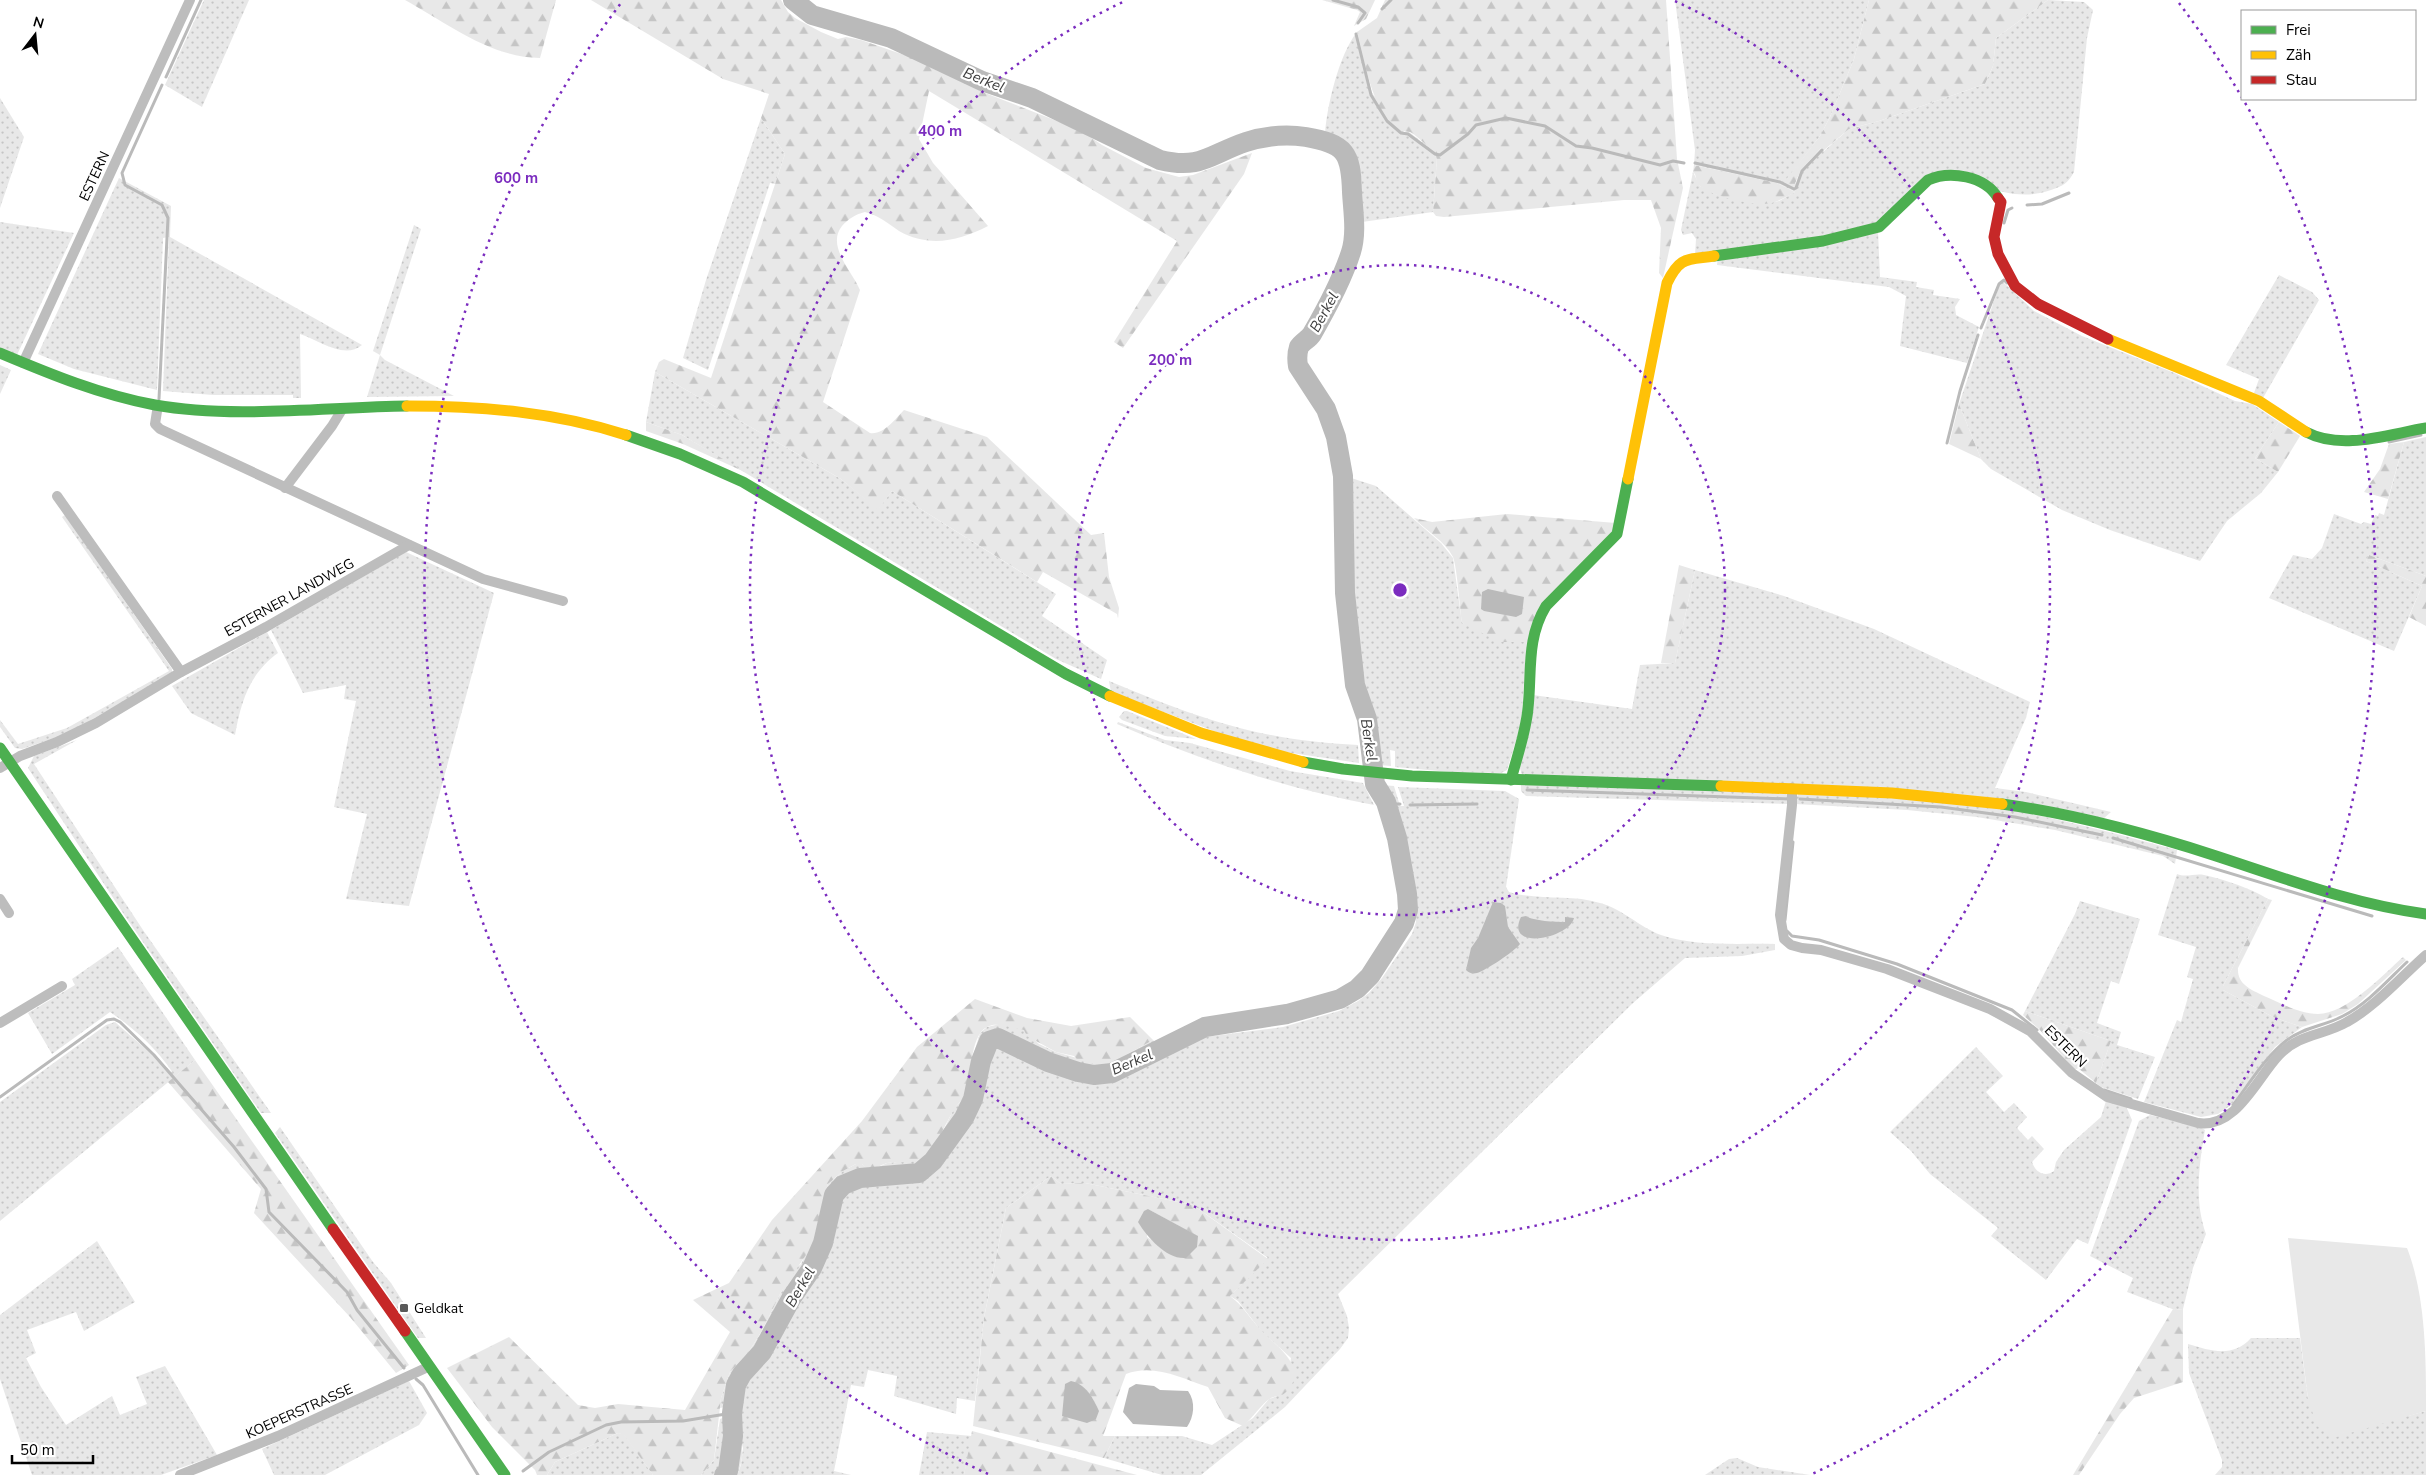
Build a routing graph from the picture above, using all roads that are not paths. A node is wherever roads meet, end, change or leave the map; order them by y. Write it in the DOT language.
graph roads {
  1 [pos="190,0"];
  2 [pos="0,353"];
  3 [pos="23,363"];
  4 [pos="158,405"];
  5 [pos="343,408"];
  6 [pos="2426,428"];
  7 [pos="285,488"];
  8 [pos="58,496"];
  9 [pos="409,545"];
  10 [pos="563,601"];
  11 [pos="181,672"];
  12 [pos="0,748"];
  13 [pos="10,762"];
  14 [pos="0,768"];
  15 [pos="1511,780"];
  16 [pos="1792,788"];
  17 [pos="0,899"];
  18 [pos="9,913"];
  19 [pos="2426,914"];
  20 [pos="2426,955"];
  21 [pos="62,986"];
  22 [pos="0,1023"];
  23 [pos="428,1367"];
  24 [pos="180,1475"];
  25 [pos="505,1475"];
  1 -- 3 [label="street, ESTERN"];
  2 -- 3 [label="street"];
  3 -- 4 [label="street"];
  4 -- 5 [label="street"];
  4 -- 7 [label="street"];
  5 -- 7 [label="street"];
  5 -- 15 [label="street"];
  6 -- 15 [label="street"];
  7 -- 9 [label="street"];
  8 -- 11 [label="street"];
  9 -- 10 [label="street"];
  9 -- 11 [label="street, ESTERNER LANDWEG"];
  11 -- 13 [label="street, ESTERNER LANDWEG"];
  12 -- 13 [label="street"];
  13 -- 14 [label="street, ESTERNER LANDWEG"];
  13 -- 23 [label="street"];
  15 -- 16 [label="street"];
  16 -- 19 [label="street"];
  16 -- 20 [label="street, ESTERN"];
  17 -- 18 [label="street"];
  21 -- 22 [label="street"];
  23 -- 24 [label="street, KOEPERSTRASSE"];
  23 -- 25 [label="street"];
}
